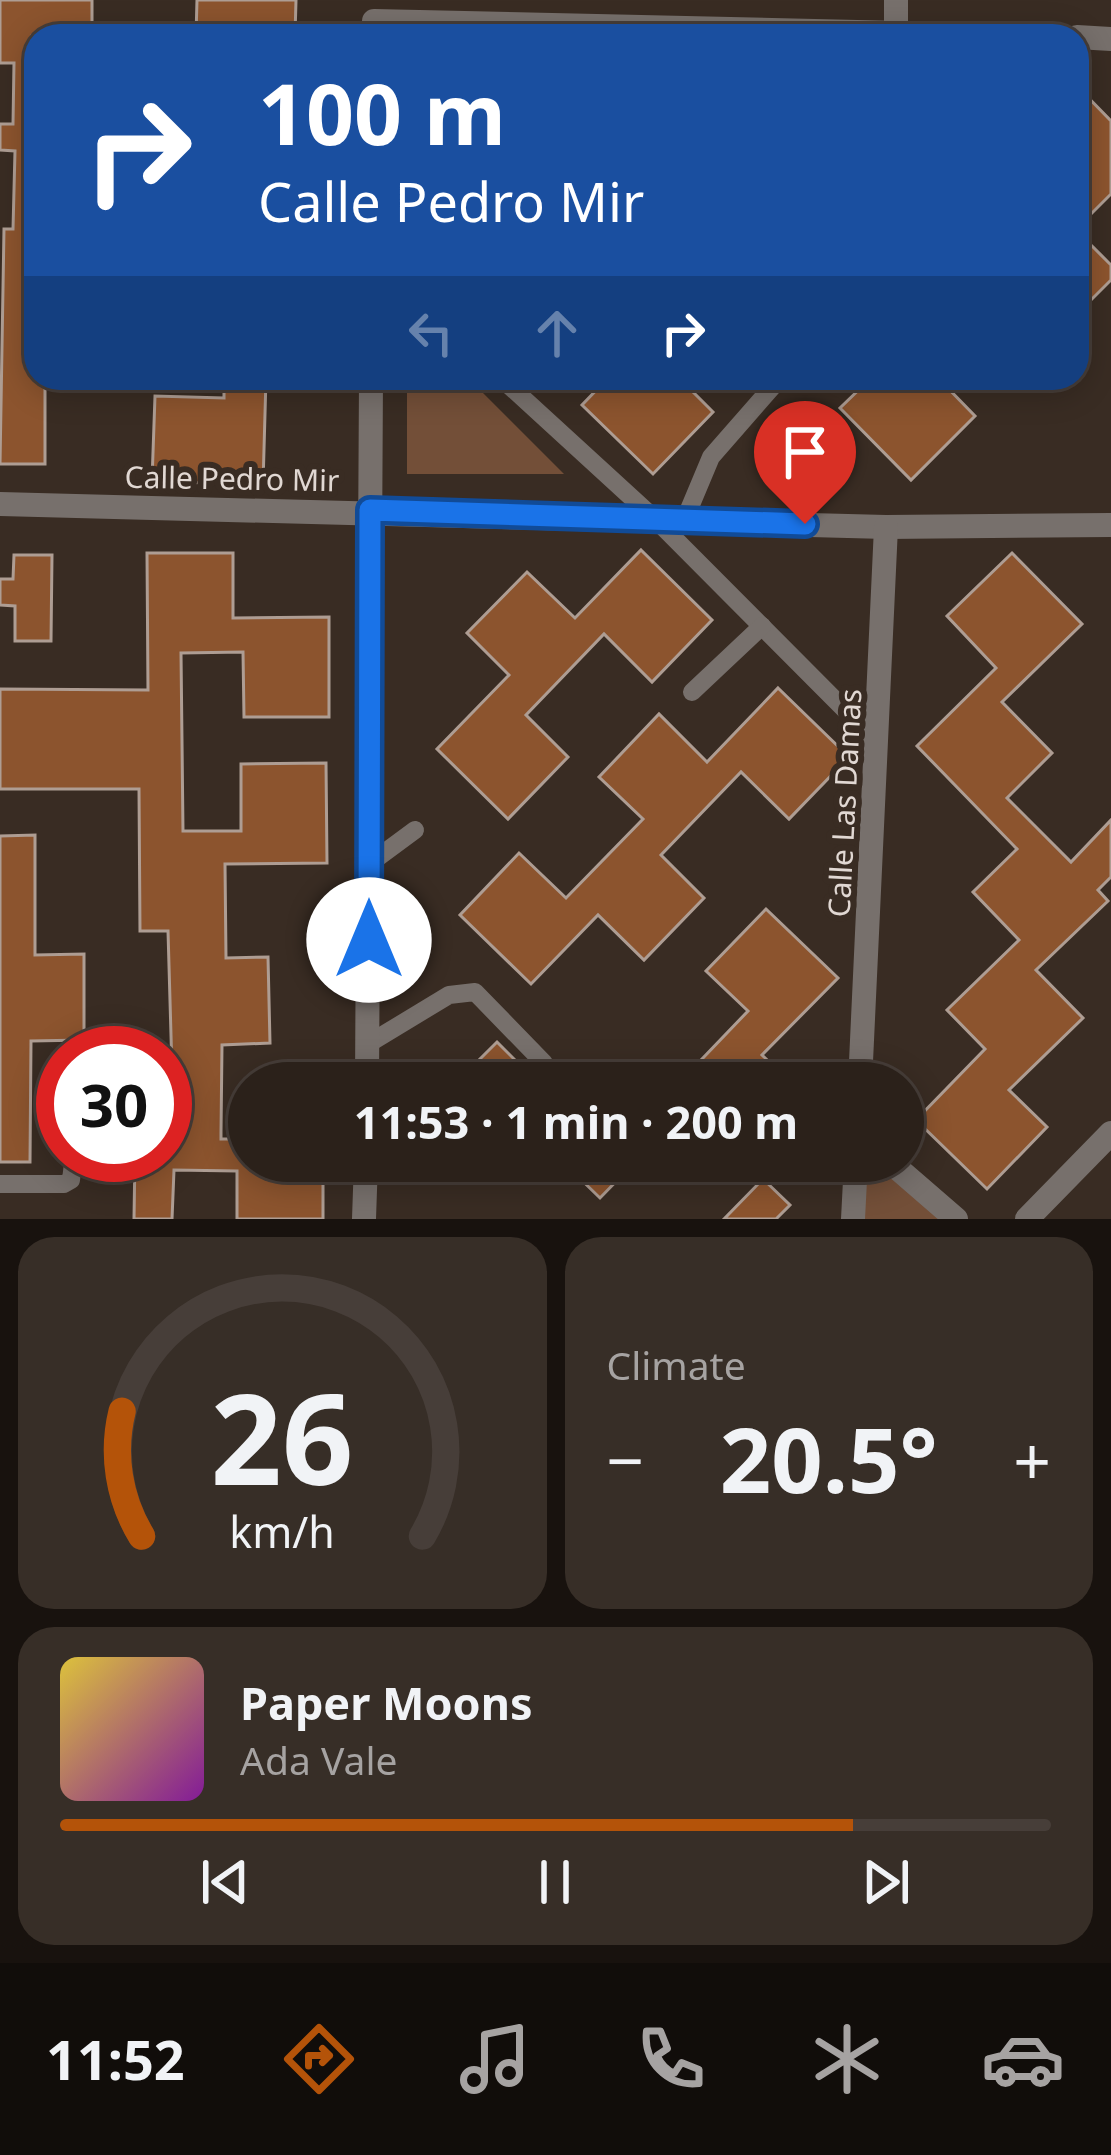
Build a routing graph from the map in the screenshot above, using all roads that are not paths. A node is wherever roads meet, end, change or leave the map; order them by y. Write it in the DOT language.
graph roads {
  1 [pos="374,19"];
  2 [pos="508,24"];
  3 [pos="371,390"];
  4 [pos="515,390"];
  5 [pos="770,390"];
  6 [pos="0,504"];
  7 [pos="370,510"];
  8 [pos="656,519"];
  9 [pos="685,519"];
  10 [pos="1111,525"];
  11 [pos="886,527"];
  12 [pos="762,626"];
  13 [pos="692,692"];
  14 [pos="878,743"];
  15 [pos="415,830"];
  16 [pos="369,865"];
  17 [pos="368,1044"];
  18 [pos="368,1062"];
  19 [pos="543,1062"];
  20 [pos="861,1062"];
  21 [pos="1111,1133"];
  22 [pos="68,1182"];
  23 [pos="365,1182"];
  24 [pos="855,1182"];
  25 [pos="914,1182"];
  26 [pos="0,1184"];
  27 [pos="1031,1218"];
  28 [pos="364,1219"];
  29 [pos="854,1219"];
  30 [pos="956,1219"];
  1 -- 2 [label="street"];
  3 -- 7 [label="street"];
  4 -- 8 [label="lane"];
  5 -- 9 [label="lane"];
  6 -- 7 [label="street, Calle Pedro Mir"];
  7 -- 8 [label="street, Calle Pedro Mir"];
  7 -- 16 [label="street"];
  8 -- 9 [label="street, Calle Pedro Mir"];
  8 -- 12 [label="lane"];
  9 -- 11 [label="street, Calle Pedro Mir"];
  10 -- 11 [label="street, Calle Pedro Mir"];
  11 -- 14 [label="street, Calle Las Damas"];
  12 -- 13 [label="lane"];
  12 -- 14 [label="lane"];
  14 -- 20 [label="street, Calle Las Damas"];
  15 -- 16 [label="lane"];
  16 -- 17 [label="street"];
  17 -- 18 [label="street"];
  17 -- 19 [label="lane"];
  21 -- 27 [label="street"];
  22 -- 26 [label="lane"];
  23 -- 28 [label="street"];
  24 -- 29 [label="street"];
  25 -- 30 [label="street"];
}
